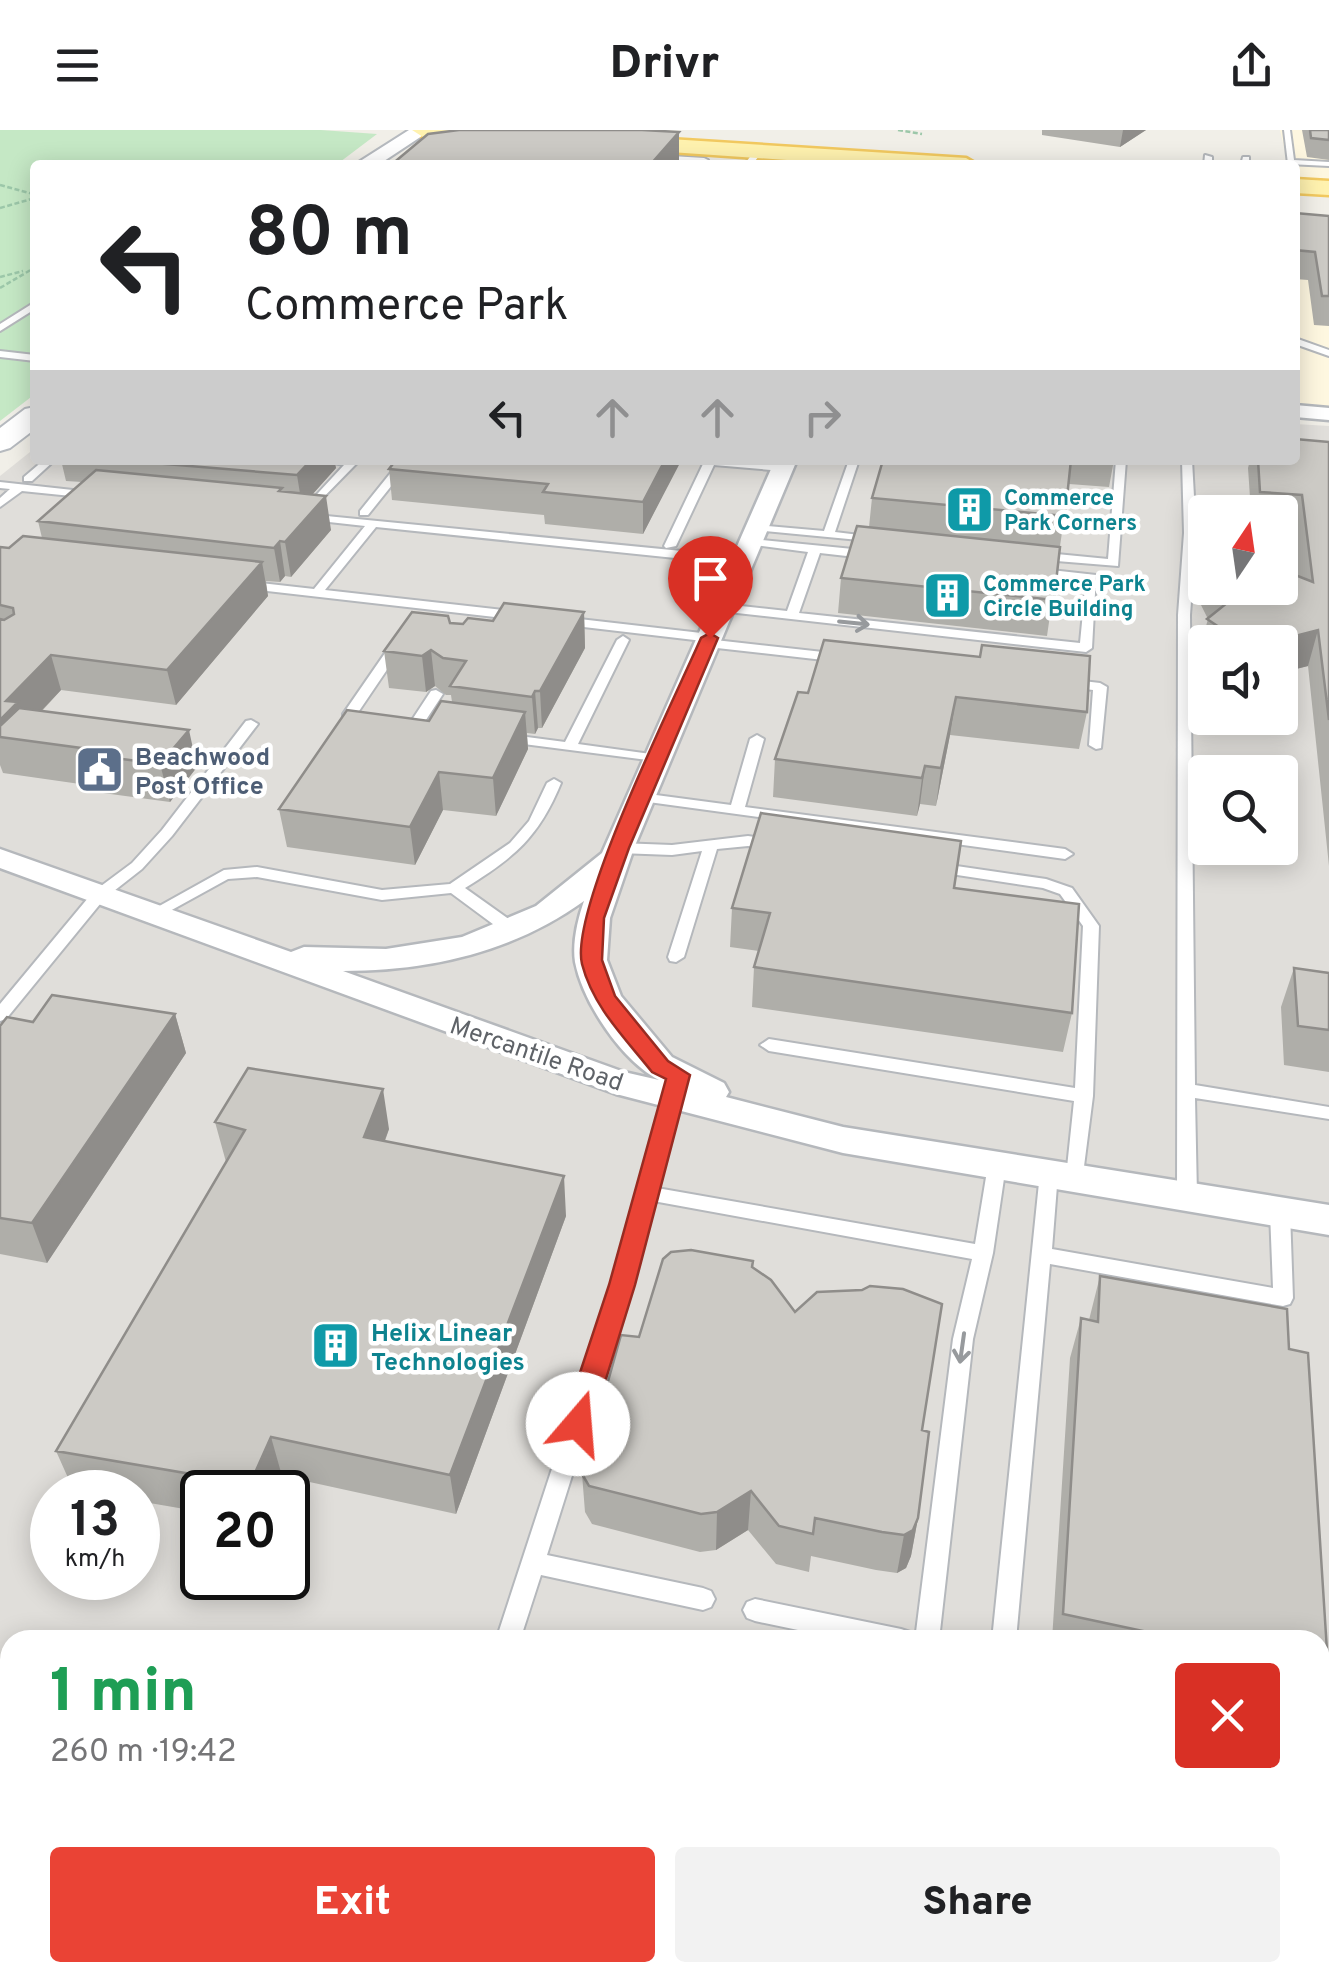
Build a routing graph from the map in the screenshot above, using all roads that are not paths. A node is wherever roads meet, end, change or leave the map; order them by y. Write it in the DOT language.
graph roads {
  1 [pos="423,130"];
  2 [pos="1287,130"];
  3 [pos="536,137"];
  4 [pos="576,140"];
  5 [pos="645,156"];
  6 [pos="707,158"];
  7 [pos="753,158"];
  8 [pos="372,160"];
  9 [pos="822,160"];
  10 [pos="1291,160"];
  11 [pos="1300,162"];
  12 [pos="1329,164"];
  13 [pos="1300,186"];
  14 [pos="1329,188"];
  15 [pos="30,308"];
  16 [pos="0,328"];
  17 [pos="1300,342"];
  18 [pos="1329,353"];
  19 [pos="0,354"];
  20 [pos="30,357"];
  21 [pos="1300,411"];
  22 [pos="1329,414"];
  23 [pos="44,465"];
  24 [pos="350,465"];
  25 [pos="404,465"];
  26 [pos="708,465"];
  27 [pos="785,465"];
  28 [pos="852,465"];
  29 [pos="1121,465"];
  30 [pos="1187,465"];
  31 [pos="24,483"];
  32 [pos="0,485"];
  33 [pos="98,495"];
  34 [pos="0,504"];
  35 [pos="311,507"];
  36 [pos="294,516"];
  37 [pos="369,518"];
  38 [pos="828,536"];
  39 [pos="886,541"];
  40 [pos="670,546"];
  41 [pos="749,546"];
  42 [pos="816,549"];
  43 [pos="1019,554"];
  44 [pos="894,557"];
  45 [pos="1013,570"];
  46 [pos="317,593"];
  47 [pos="723,608"];
  48 [pos="792,616"];
  49 [pos="533,630"];
  50 [pos="407,632"];
  51 [pos="551,632"];
  52 [pos="623,640"];
  53 [pos="707,643"];
  54 [pos="852,659"];
  55 [pos="1043,680"];
  56 [pos="436,694"];
  57 [pos="381,722"];
  58 [pos="251,724"];
  59 [pos="398,724"];
  60 [pos="415,726"];
  61 [pos="434,729"];
  62 [pos="492,736"];
  63 [pos="757,739"];
  64 [pos="1096,745"];
  65 [pos="569,747"];
  66 [pos="658,758"];
  67 [pos="554,783"];
  68 [pos="641,797"];
  69 [pos="737,808"];
  70 [pos="712,845"];
  71 [pos="786,846"];
  72 [pos="620,848"];
  73 [pos="1065,854"];
  74 [pos="2,862"];
  75 [pos="916,865"];
  76 [pos="454,888"];
  77 [pos="100,894"];
  78 [pos="153,914"];
  79 [pos="511,929"];
  80 [pos="249,949"];
  81 [pos="676,957"];
  82 [pos="0,1016"];
  83 [pos="769,1044"];
  84 [pos="675,1086"];
  85 [pos="1187,1090"];
  86 [pos="1084,1096"];
  87 [pos="1329,1113"];
  88 [pos="997,1165"];
  89 [pos="1062,1175"];
  90 [pos="646,1194"];
  91 [pos="1187,1196"];
  92 [pos="1280,1212"];
  93 [pos="1329,1220"];
  94 [pos="982,1253"];
  95 [pos="1041,1255"];
  96 [pos="533,1562"];
  97 [pos="703,1598"];
  98 [pos="754,1610"];
  99 [pos="511,1630"];
  100 [pos="852,1630"];
  101 [pos="928,1630"];
  102 [pos="1005,1630"];
  1 -- 3 [label="main road"];
  1 -- 8 [label="main road"];
  2 -- 10 [label="lane"];
  4 -- 6 [label="main road"];
  5 -- 6 [label="lane"];
  6 -- 7 [label="main road"];
  7 -- 9 [label="main road"];
  11 -- 12 [label="lane"];
  13 -- 14 [label="main road"];
  15 -- 16 [label="lane"];
  17 -- 18 [label="lane"];
  19 -- 20 [label="lane"];
  21 -- 22 [label="street"];
  23 -- 31 [label="lane"];
  24 -- 35 [label="lane"];
  25 -- 37 [label="lane"];
  26 -- 40 [label="lane"];
  27 -- 41 [label="street"];
  28 -- 38 [label="lane"];
  29 -- 43 [label="lane"];
  30 -- 85 [label="lane"];
  31 -- 32 [label="lane"];
  31 -- 33 [label="lane"];
  31 -- 34 [label="lane"];
  36 -- 37 [label="lane"];
  37 -- 40 [label="lane"];
  37 -- 41 [label="lane"];
  37 -- 46 [label="lane"];
  38 -- 39 [label="lane"];
  38 -- 41 [label="lane"];
  40 -- 41 [label="lane"];
  41 -- 42 [label="lane"];
  41 -- 47 [label="street"];
  42 -- 44 [label="lane"];
  42 -- 48 [label="lane"];
  48 -- 45 [label="lane, one-way"];
  46 -- 49 [label="lane"];
  46 -- 53 [label="lane"];
  47 -- 48 [label="lane"];
  47 -- 53 [label="street"];
  50 -- 57 [label="lane"];
  51 -- 52 [label="lane"];
  52 -- 53 [label="lane"];
  52 -- 65 [label="lane"];
  53 -- 54 [label="lane"];
  53 -- 66 [label="street"];
  55 -- 64 [label="lane"];
  56 -- 60 [label="lane"];
  58 -- 77 [label="lane"];
  59 -- 60 [label="lane"];
  60 -- 61 [label="lane"];
  62 -- 65 [label="lane"];
  63 -- 69 [label="lane"];
  65 -- 66 [label="lane"];
  66 -- 68 [label="street"];
  67 -- 76 [label="lane"];
  68 -- 69 [label="lane"];
  68 -- 72 [label="street"];
  69 -- 73 [label="lane"];
  70 -- 71 [label="lane"];
  70 -- 72 [label="lane"];
  70 -- 81 [label="lane"];
  72 -- 79 [label="street"];
  72 -- 84 [label="street"];
  74 -- 77 [label="street, Mercantile Road"];
  75 -- 86 [label="lane"];
  76 -- 78 [label="lane"];
  76 -- 79 [label="lane"];
  77 -- 78 [label="street, Mercantile Road"];
  77 -- 82 [label="lane"];
  78 -- 80 [label="street, Mercantile Road"];
  79 -- 80 [label="street"];
  80 -- 84 [label="street, Mercantile Road"];
  83 -- 86 [label="lane"];
  84 -- 88 [label="street, Mercantile Road"];
  84 -- 90 [label="lane"];
  85 -- 87 [label="lane"];
  85 -- 91 [label="lane"];
  86 -- 89 [label="lane"];
  88 -- 89 [label="street, Mercantile Road"];
  88 -- 94 [label="lane"];
  89 -- 91 [label="street, Mercantile Road"];
  89 -- 95 [label="lane"];
  90 -- 94 [label="lane"];
  90 -- 96 [label="lane"];
  91 -- 92 [label="street, Mercantile Road"];
  92 -- 93 [label="street, Mercantile Road"];
  92 -- 95 [label="lane"];
  94 -- 101 [label="lane, one-way"];
  95 -- 102 [label="lane"];
  96 -- 97 [label="lane"];
  96 -- 99 [label="lane"];
  98 -- 100 [label="lane"];
}
